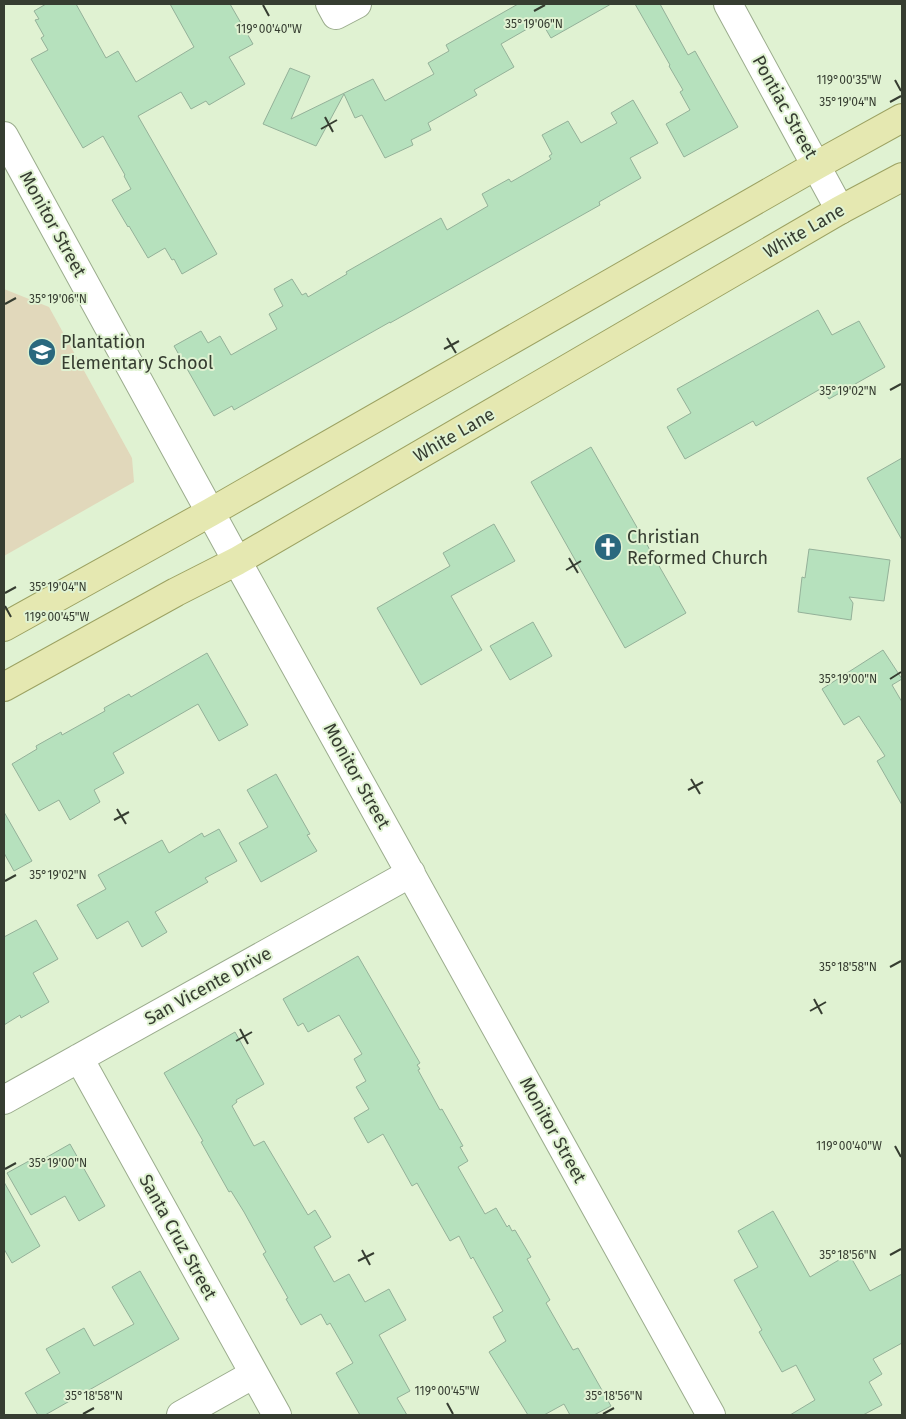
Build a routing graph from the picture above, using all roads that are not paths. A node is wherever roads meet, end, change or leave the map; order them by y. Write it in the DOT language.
graph roads {
  1 [pos="728,4"];
  2 [pos="902,118"];
  3 [pos="4,136"];
  4 [pos="817,165"];
  5 [pos="902,177"];
  6 [pos="840,210"];
  7 [pos="210,512"];
  8 [pos="237,561"];
  9 [pos="4,627"];
  10 [pos="4,687"];
  11 [pos="411,873"];
  12 [pos="79,1058"];
  13 [pos="4,1100"];
  14 [pos="254,1374"];
  15 [pos="180,1415"];
  16 [pos="277,1415"];
  17 [pos="711,1415"];
  1 -- 4 [label="street, Pontiac Street"];
  2 -- 4 [label="main road"];
  3 -- 7 [label="street, Monitor Street"];
  4 -- 6 [label="street, Pontiac Street"];
  4 -- 7 [label="main road"];
  5 -- 6 [label="main road, White Lane"];
  6 -- 8 [label="main road, White Lane"];
  7 -- 8 [label="street, Monitor Street"];
  7 -- 9 [label="main road"];
  8 -- 10 [label="main road, White Lane"];
  8 -- 11 [label="street, Monitor Street"];
  11 -- 12 [label="street, San Vicente Drive"];
  11 -- 17 [label="street, Monitor Street"];
  12 -- 13 [label="street, San Vicente Drive"];
  12 -- 14 [label="street, Santa Cruz Street"];
  14 -- 15 [label="street"];
  14 -- 16 [label="street, Santa Cruz Street"];
}
